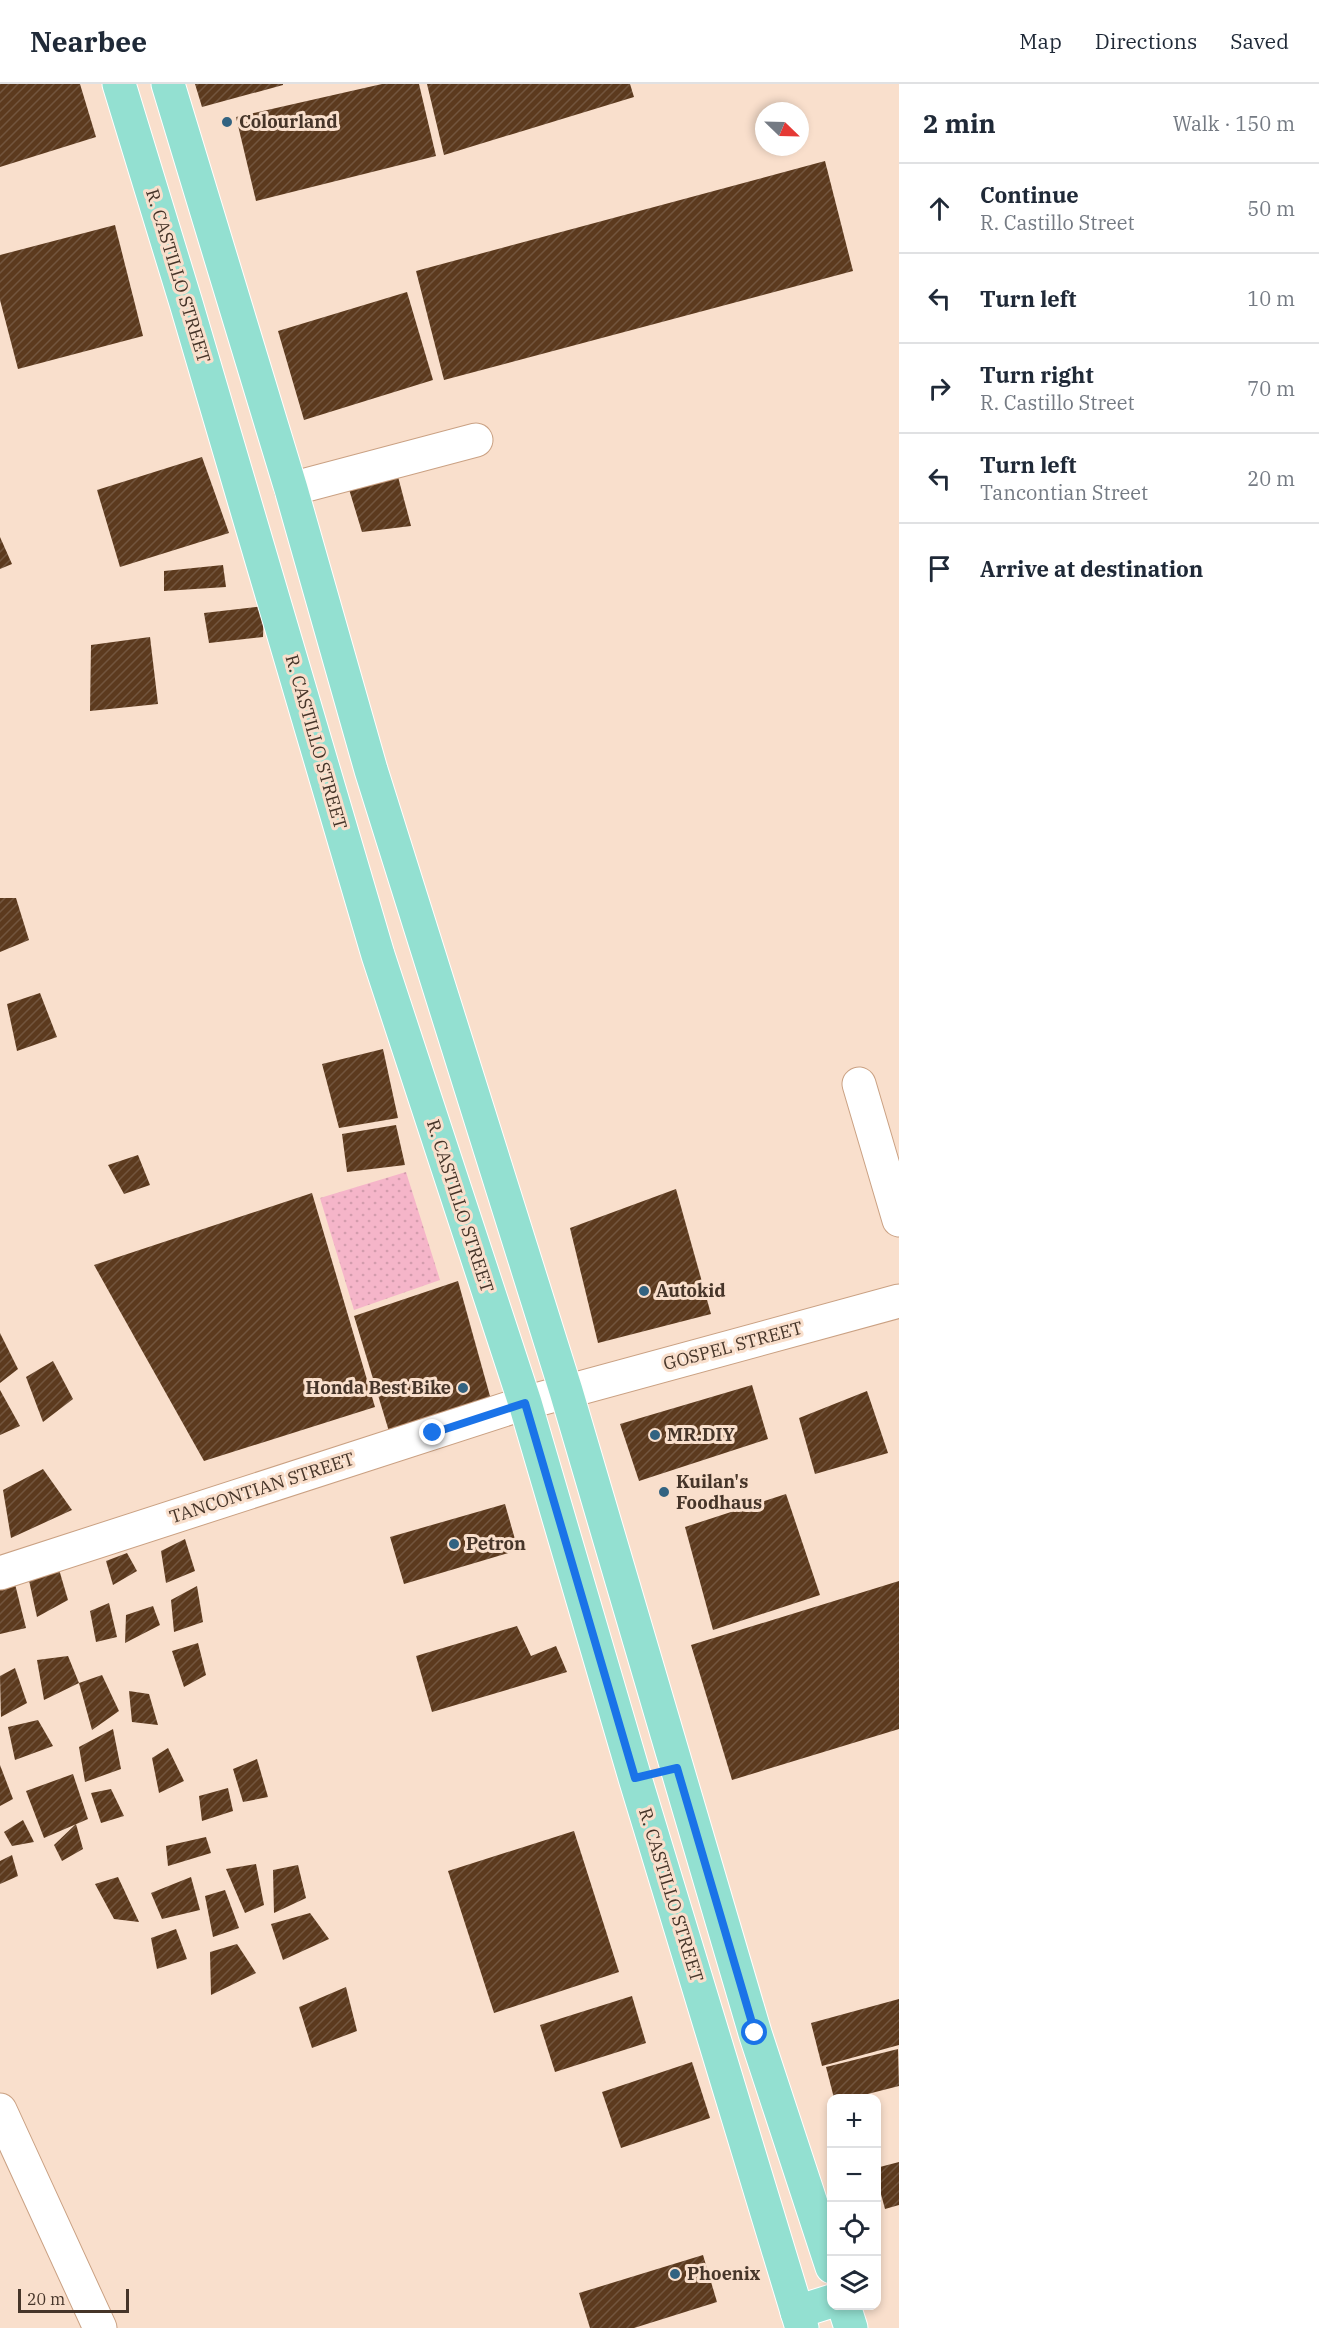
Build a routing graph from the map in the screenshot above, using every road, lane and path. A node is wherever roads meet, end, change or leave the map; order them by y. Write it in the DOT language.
graph roads {
  1 [pos="119,84"];
  2 [pos="168,84"];
  3 [pos="230,288"];
  4 [pos="186,303"];
  5 [pos="476,440"];
  6 [pos="291,489"];
  7 [pos="859,1084"];
  8 [pos="899,1220"];
  9 [pos="899,1301"];
  10 [pos="566,1391"];
  11 [pos="525,1403"];
  12 [pos="0,1573"];
  13 [pos="620,1575"];
  14 [pos="579,1588"];
  15 [pos="677,1768"];
  16 [pos="635,1778"];
  17 [pos="755,2033"];
  18 [pos="717,2045"];
  19 [pos="0,2110"];
  20 [pos="827,2256"];
  21 [pos="827,2303"];
  22 [pos="845,2310"];
  23 [pos="800,2320"];
  24 [pos="100,2328"];
  25 [pos="851,2328"];
  1 -- 4 [label="main road, R. CASTILLO STREET"];
  2 -- 3 [label="main road"];
  3 -- 4 [label="main road"];
  3 -- 6 [label="main road"];
  4 -- 11 [label="main road, R. CASTILLO STREET"];
  5 -- 6 [label="street"];
  6 -- 10 [label="main road"];
  7 -- 8 [label="street"];
  9 -- 10 [label="street, GOSPEL STREET"];
  10 -- 11 [label="street, GOSPEL STREET"];
  10 -- 13 [label="main road"];
  11 -- 12 [label="street, TANCONTIAN STREET"];
  11 -- 14 [label="main road, R. CASTILLO STREET"];
  13 -- 14 [label="main road"];
  13 -- 15 [label="main road"];
  14 -- 16 [label="main road, R. CASTILLO STREET"];
  15 -- 16 [label="main road"];
  15 -- 17 [label="main road"];
  16 -- 18 [label="main road, R. CASTILLO STREET"];
  17 -- 18 [label="main road"];
  17 -- 20 [label="main road"];
  18 -- 23 [label="main road, R. CASTILLO STREET"];
  19 -- 24 [label="street"];
  21 -- 23 [label="main road"];
  22 -- 25 [label="main road"];
}
